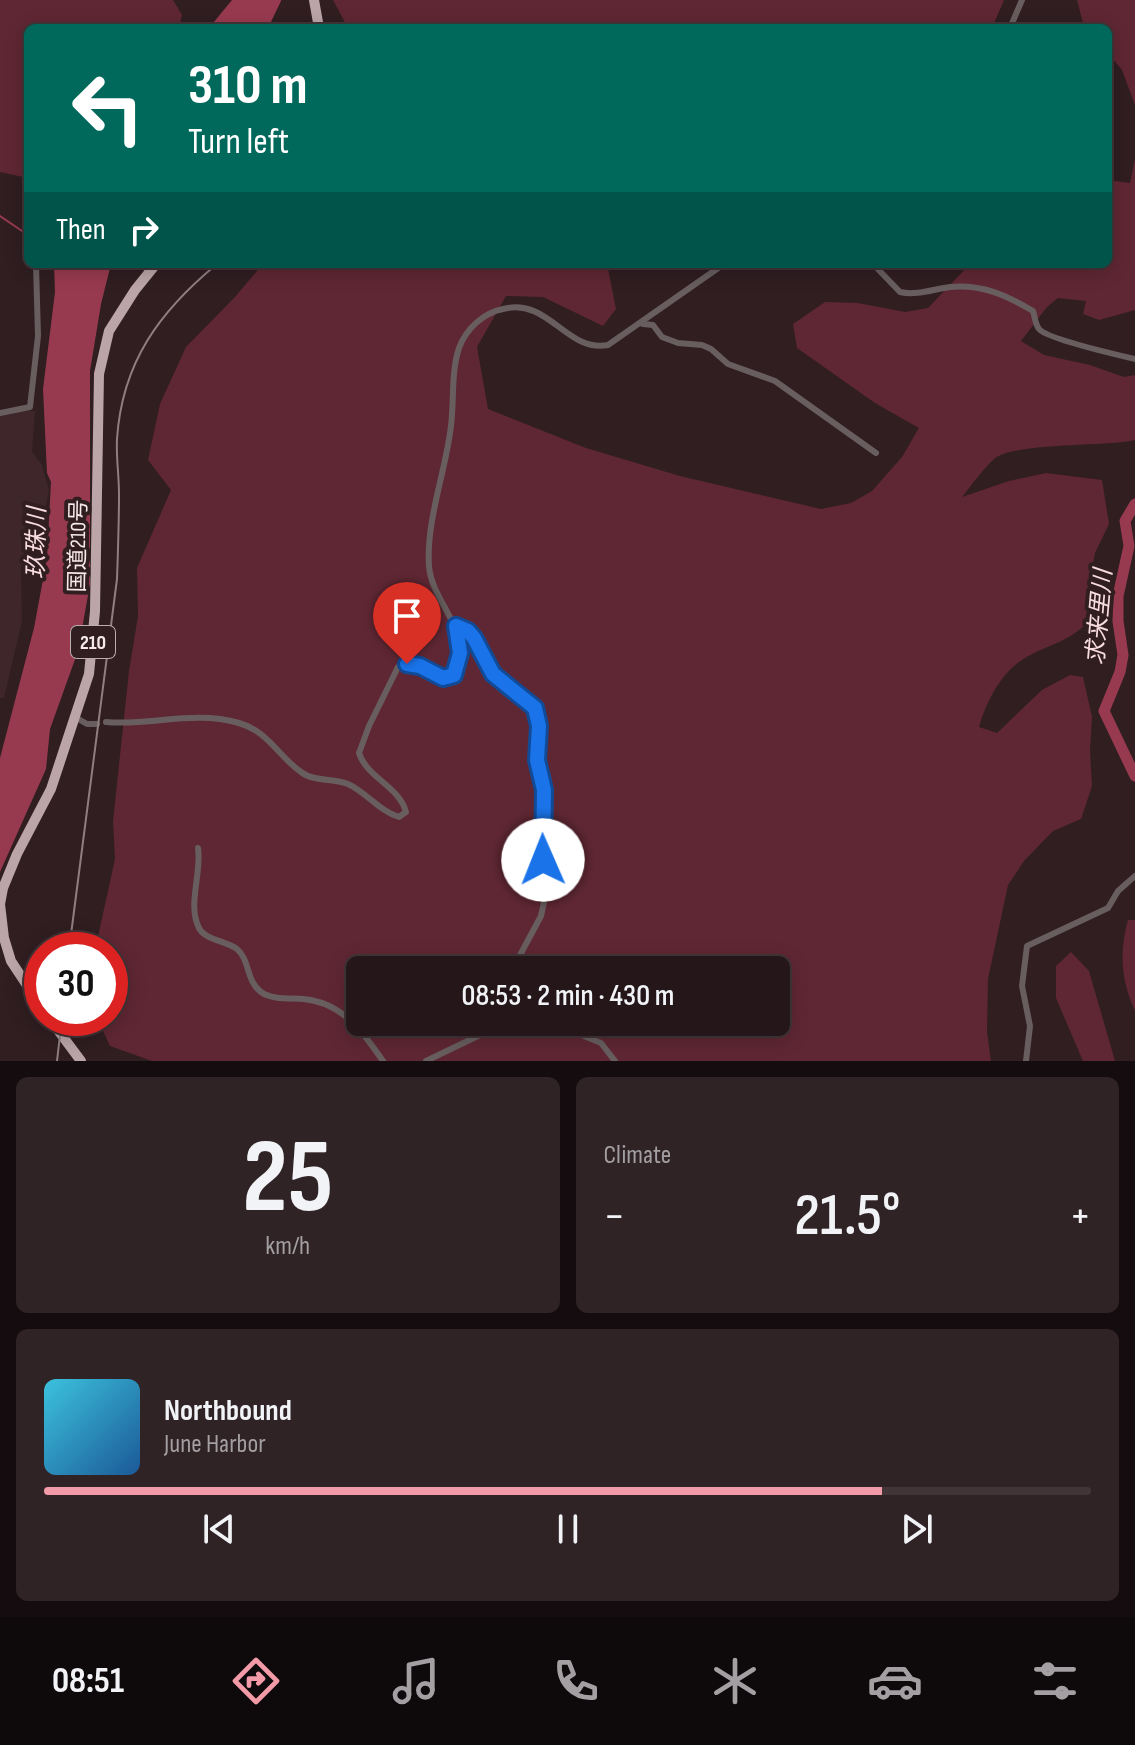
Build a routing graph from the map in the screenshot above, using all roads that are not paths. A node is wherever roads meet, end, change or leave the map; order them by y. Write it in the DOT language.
graph roads {
  1 [pos="314,0"];
  2 [pos="1022,0"];
  3 [pos="318,24"];
  4 [pos="1012,24"];
  5 [pos="36,268"];
  6 [pos="153,268"];
  7 [pos="718,268"];
  8 [pos="877,268"];
  9 [pos="639,325"];
  10 [pos="1135,359"];
  11 [pos="0,413"];
  12 [pos="876,453"];
  13 [pos="456,626"];
  14 [pos="75,717"];
  15 [pos="106,722"];
  16 [pos="97,724"];
  17 [pos="198,848"];
  18 [pos="1135,876"];
  19 [pos="520,956"];
  20 [pos="24,981"];
  21 [pos="62,1036"];
  22 [pos="478,1036"];
  23 [pos="584,1036"];
  24 [pos="81,1061"];
  25 [pos="383,1061"];
  26 [pos="426,1061"];
  27 [pos="615,1061"];
  28 [pos="1026,1061"];
  1 -- 3 [label="highway"];
  2 -- 4 [label="street"];
  5 -- 11 [label="street"];
  6 -- 14 [label="highway, 国道210号 / 210"];
  7 -- 9 [label="street"];
  8 -- 10 [label="street"];
  9 -- 12 [label="street"];
  9 -- 13 [label="street"];
  13 -- 15 [label="street"];
  13 -- 19 [label="street"];
  14 -- 16 [label="street"];
  14 -- 20 [label="highway, 国道210号 / 210"];
  17 -- 25 [label="street"];
  18 -- 28 [label="street"];
  21 -- 24 [label="highway"];
  22 -- 26 [label="street"];
  23 -- 27 [label="street"];
}
